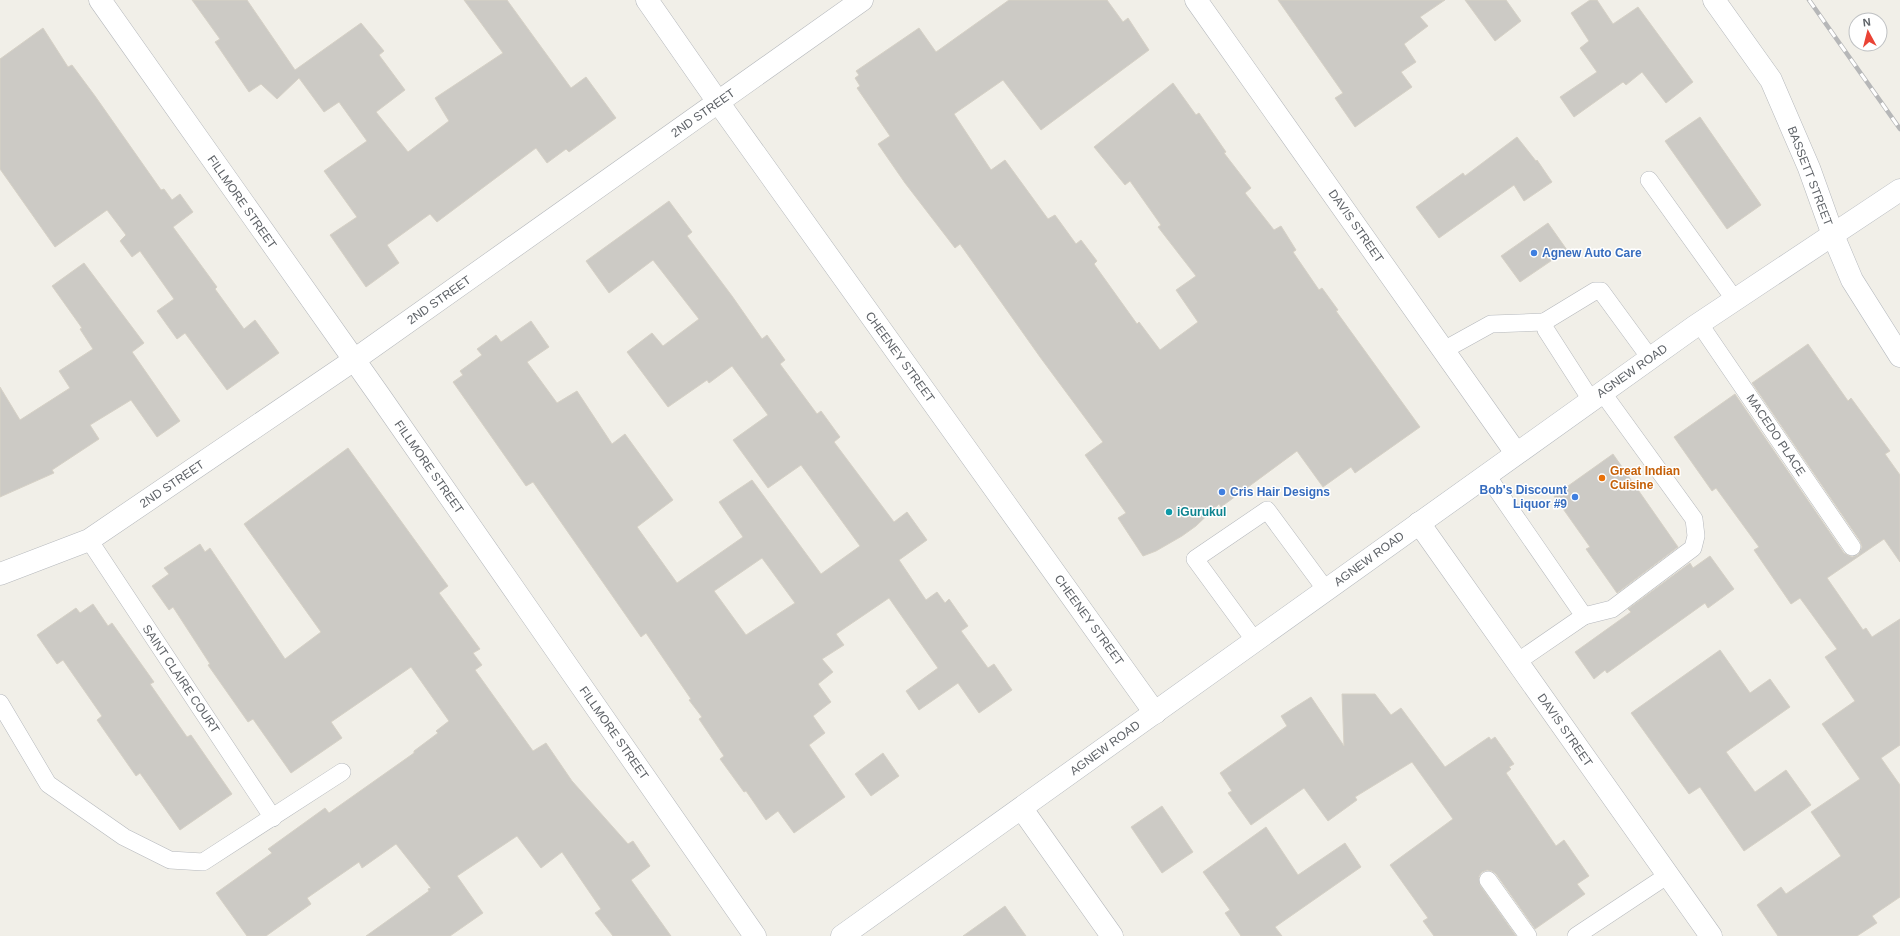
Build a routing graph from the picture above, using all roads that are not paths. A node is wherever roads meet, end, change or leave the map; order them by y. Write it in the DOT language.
graph roads {
  1 [pos="100,0"];
  2 [pos="647,0"];
  3 [pos="862,0"];
  4 [pos="1196,0"];
  5 [pos="1714,0"];
  6 [pos="718,102"];
  7 [pos="1649,180"];
  8 [pos="1900,190"];
  9 [pos="1833,235"];
  10 [pos="1735,300"];
  11 [pos="1544,322"];
  12 [pos="1699,323"];
  13 [pos="1444,350"];
  14 [pos="1900,356"];
  15 [pos="1650,358"];
  16 [pos="354,360"];
  17 [pos="1596,396"];
  18 [pos="1516,453"];
  19 [pos="1486,474"];
  20 [pos="1419,523"];
  21 [pos="89,540"];
  22 [pos="1852,547"];
  23 [pos="0,574"];
  24 [pos="1326,590"];
  25 [pos="1584,616"];
  26 [pos="1255,641"];
  27 [pos="1517,662"];
  28 [pos="0,703"];
  29 [pos="1155,713"];
  30 [pos="342,772"];
  31 [pos="1022,809"];
  32 [pos="273,818"];
  33 [pos="1668,875"];
  34 [pos="1488,880"];
  35 [pos="755,936"];
  36 [pos="842,936"];
  37 [pos="1112,936"];
  38 [pos="1528,936"];
  39 [pos="1576,936"];
  40 [pos="1711,936"];
  1 -- 16 [label="street, FILLMORE STREET"];
  2 -- 6 [label="street, CHEENEY STREET"];
  3 -- 6 [label="street, 2ND STREET"];
  4 -- 13 [label="street, DAVIS STREET"];
  5 -- 9 [label="street, BASSETT STREET"];
  6 -- 16 [label="street, 2ND STREET"];
  6 -- 29 [label="street, CHEENEY STREET"];
  7 -- 10 [label="lane"];
  8 -- 9 [label="street, AGNEW ROAD"];
  9 -- 10 [label="street, AGNEW ROAD"];
  9 -- 14 [label="street, BASSETT STREET"];
  10 -- 12 [label="street, AGNEW ROAD"];
  11 -- 13 [label="lane"];
  11 -- 15 [label="lane"];
  11 -- 17 [label="lane"];
  12 -- 15 [label="street, AGNEW ROAD"];
  12 -- 22 [label="lane, MACEDO PLACE"];
  13 -- 18 [label="street, DAVIS STREET"];
  15 -- 17 [label="street, AGNEW ROAD"];
  16 -- 21 [label="street, 2ND STREET"];
  16 -- 35 [label="street, FILLMORE STREET"];
  17 -- 18 [label="street, AGNEW ROAD"];
  17 -- 25 [label="lane"];
  18 -- 19 [label="street, AGNEW ROAD"];
  19 -- 20 [label="street, AGNEW ROAD"];
  19 -- 25 [label="lane"];
  20 -- 24 [label="street, AGNEW ROAD"];
  20 -- 27 [label="street, DAVIS STREET"];
  21 -- 23 [label="street, 2ND STREET"];
  21 -- 32 [label="lane, SAINT CLAIRE COURT"];
  24 -- 26 [label="street, AGNEW ROAD"];
  24 -- 26 [label="lane"];
  25 -- 27 [label="lane"];
  26 -- 29 [label="street, AGNEW ROAD"];
  27 -- 33 [label="street, DAVIS STREET"];
  28 -- 32 [label="lane"];
  29 -- 31 [label="street, AGNEW ROAD"];
  30 -- 32 [label="lane"];
  31 -- 36 [label="street, AGNEW ROAD"];
  31 -- 37 [label="street"];
  33 -- 39 [label="lane"];
  33 -- 40 [label="street, DAVIS STREET"];
  34 -- 38 [label="lane"];
}
